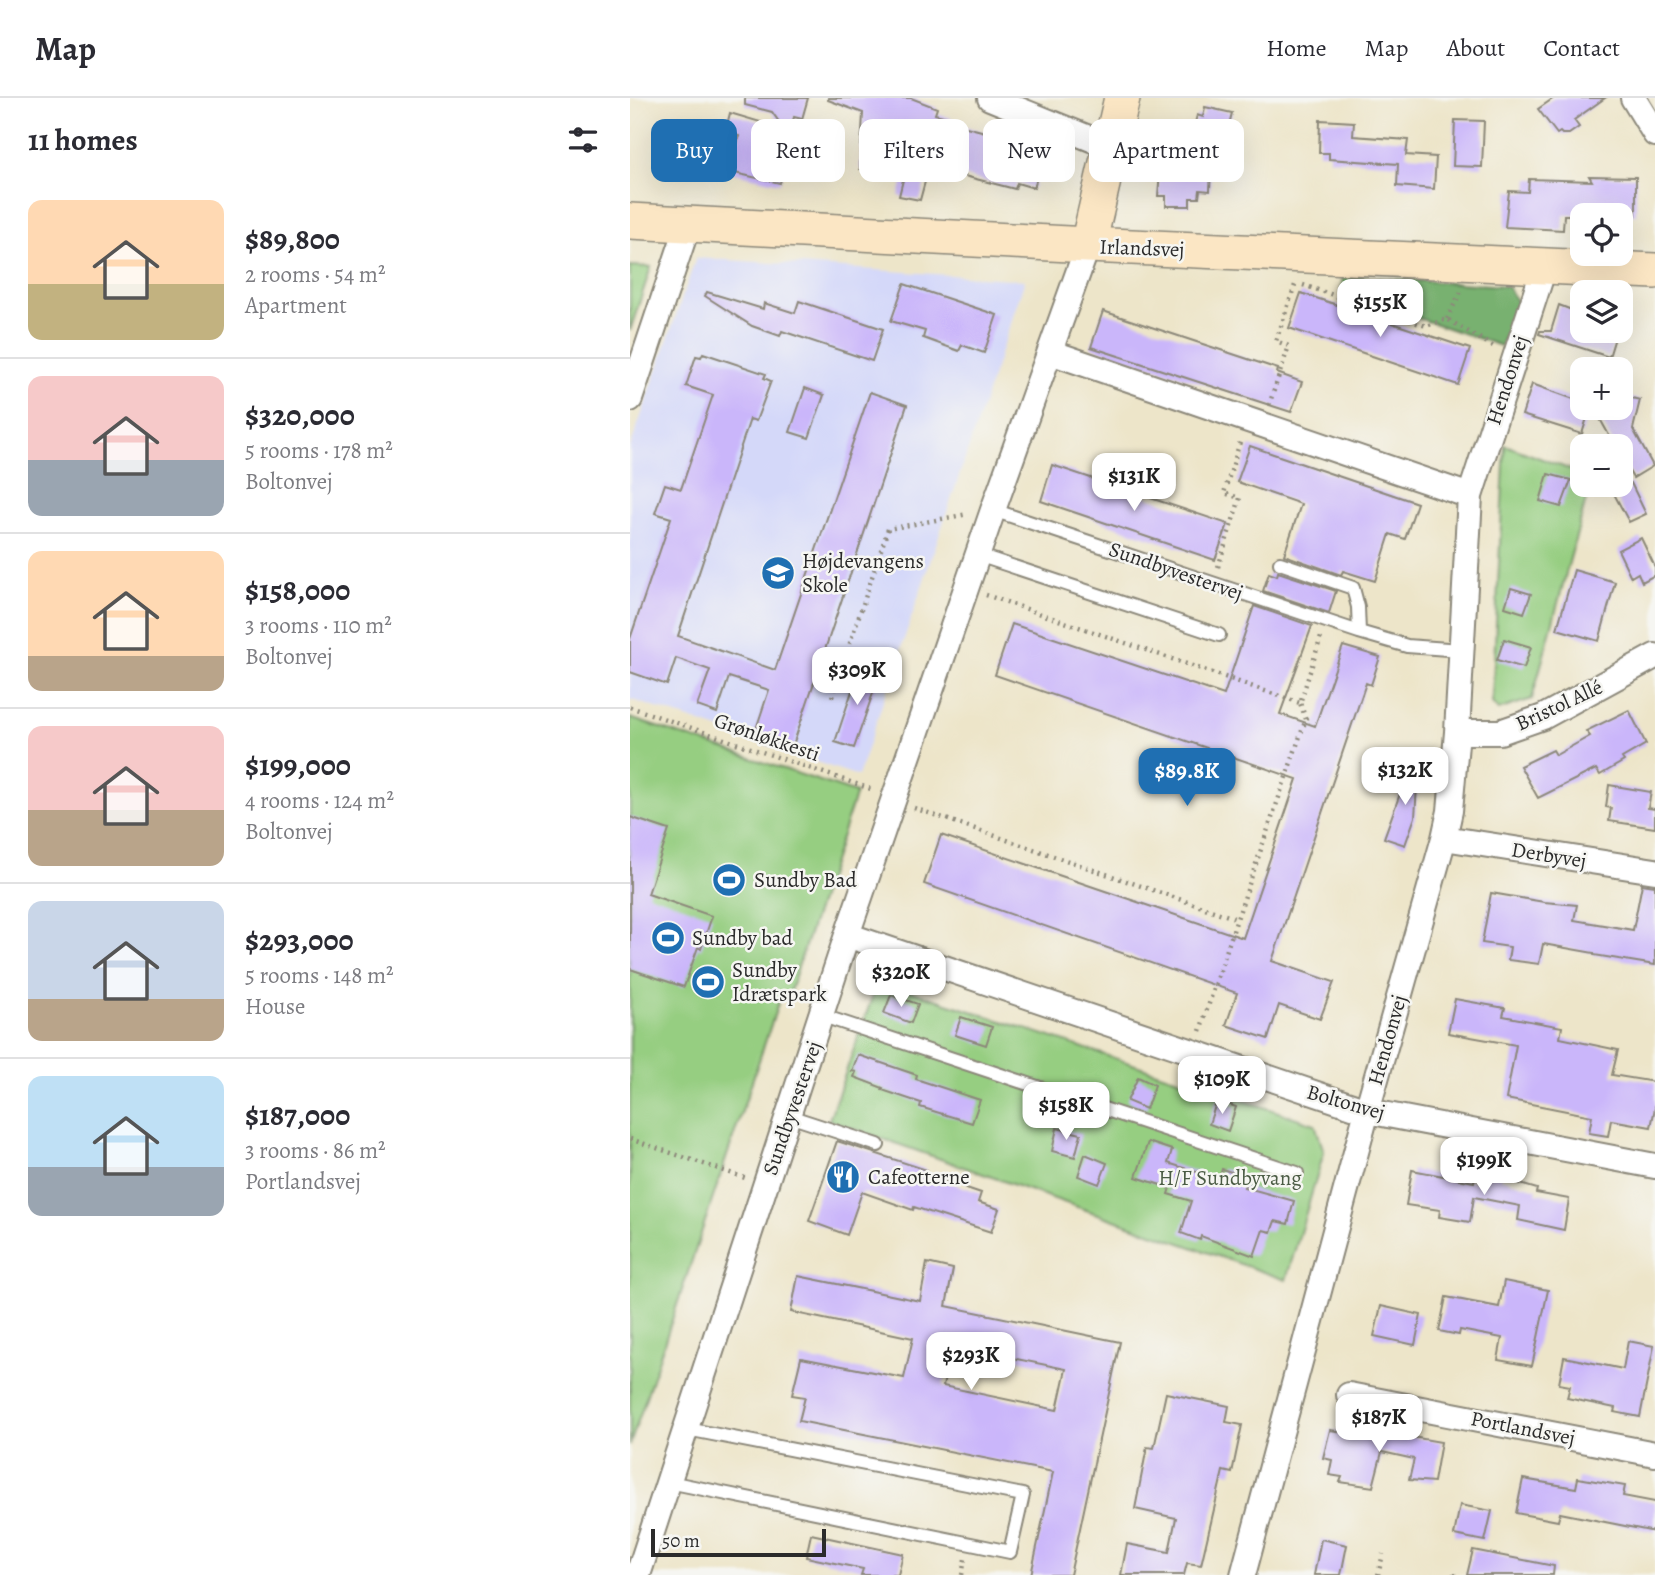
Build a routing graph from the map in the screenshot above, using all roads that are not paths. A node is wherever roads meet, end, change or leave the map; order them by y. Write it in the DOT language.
graph roads {
  1 [pos="990,98"];
  2 [pos="1122,98"];
  3 [pos="1633,98"];
  4 [pos="1117,119"];
  5 [pos="1655,134"];
  6 [pos="1089,138"];
  7 [pos="1103,182"];
  8 [pos="630,221"];
  9 [pos="689,222"];
  10 [pos="1088,245"];
  11 [pos="1545,265"];
  12 [pos="1655,271"];
  13 [pos="1050,352"];
  14 [pos="630,399"];
  15 [pos="1470,496"];
  16 [pos="993,510"];
  17 [pos="978,555"];
  18 [pos="1280,563"];
  19 [pos="1359,632"];
  20 [pos="1219,635"];
  21 [pos="1461,650"];
  22 [pos="1655,656"];
  23 [pos="1457,732"];
  24 [pos="1444,838"];
  25 [pos="1655,871"];
  26 [pos="847,935"];
  27 [pos="822,1016"];
  28 [pos="1367,1111"];
  29 [pos="789,1116"];
  30 [pos="878,1145"];
  31 [pos="1655,1166"];
  32 [pos="1297,1173"];
  33 [pos="1349,1395"];
  34 [pos="687,1429"];
  35 [pos="1655,1454"];
  36 [pos="669,1482"];
  37 [pos="638,1575"];
  38 [pos="1243,1575"];
  1 -- 6 [label="street"];
  2 -- 4 [label="street, Sundbyvestervej"];
  3 -- 5 [label="street"];
  7 -- 10 [label="street, Sundbyvestervej"];
  8 -- 9 [label="street, Irlandsvej"];
  9 -- 10 [label="street, Irlandsvej"];
  9 -- 14 [label="street"];
  10 -- 11 [label="street, Irlandsvej"];
  10 -- 13 [label="street, Sundbyvestervej"];
  11 -- 12 [label="street, Irlandsvej"];
  11 -- 15 [label="street, Hendonvej"];
  13 -- 15 [label="street"];
  13 -- 16 [label="street, Sundbyvestervej"];
  15 -- 21 [label="street, Hendonvej"];
  16 -- 17 [label="street, Sundbyvestervej"];
  16 -- 19 [label="lane, Sundbyvestervej"];
  17 -- 20 [label="lane"];
  17 -- 26 [label="street, Sundbyvestervej"];
  18 -- 19 [label="lane"];
  19 -- 21 [label="lane, Sundbyvestervej"];
  21 -- 23 [label="street, Hendonvej"];
  22 -- 23 [label="street, Bristol Allé"];
  23 -- 24 [label="street, Hendonvej"];
  24 -- 25 [label="street, Derbyvej"];
  24 -- 28 [label="street, Hendonvej"];
  26 -- 27 [label="street, Sundbyvestervej"];
  26 -- 28 [label="street, Boltonvej"];
  27 -- 29 [label="street, Sundbyvestervej"];
  27 -- 32 [label="lane"];
  28 -- 31 [label="street, Boltonvej"];
  28 -- 38 [label="street, Hendonvej"];
  29 -- 30 [label="lane"];
  29 -- 34 [label="street, Sundbyvestervej"];
  33 -- 35 [label="street, Portlandsvej"];
  34 -- 36 [label="street, Sundbyvestervej"];
  34 -- 36 [label="lane"];
  36 -- 37 [label="street, Sundbyvestervej"];
}
